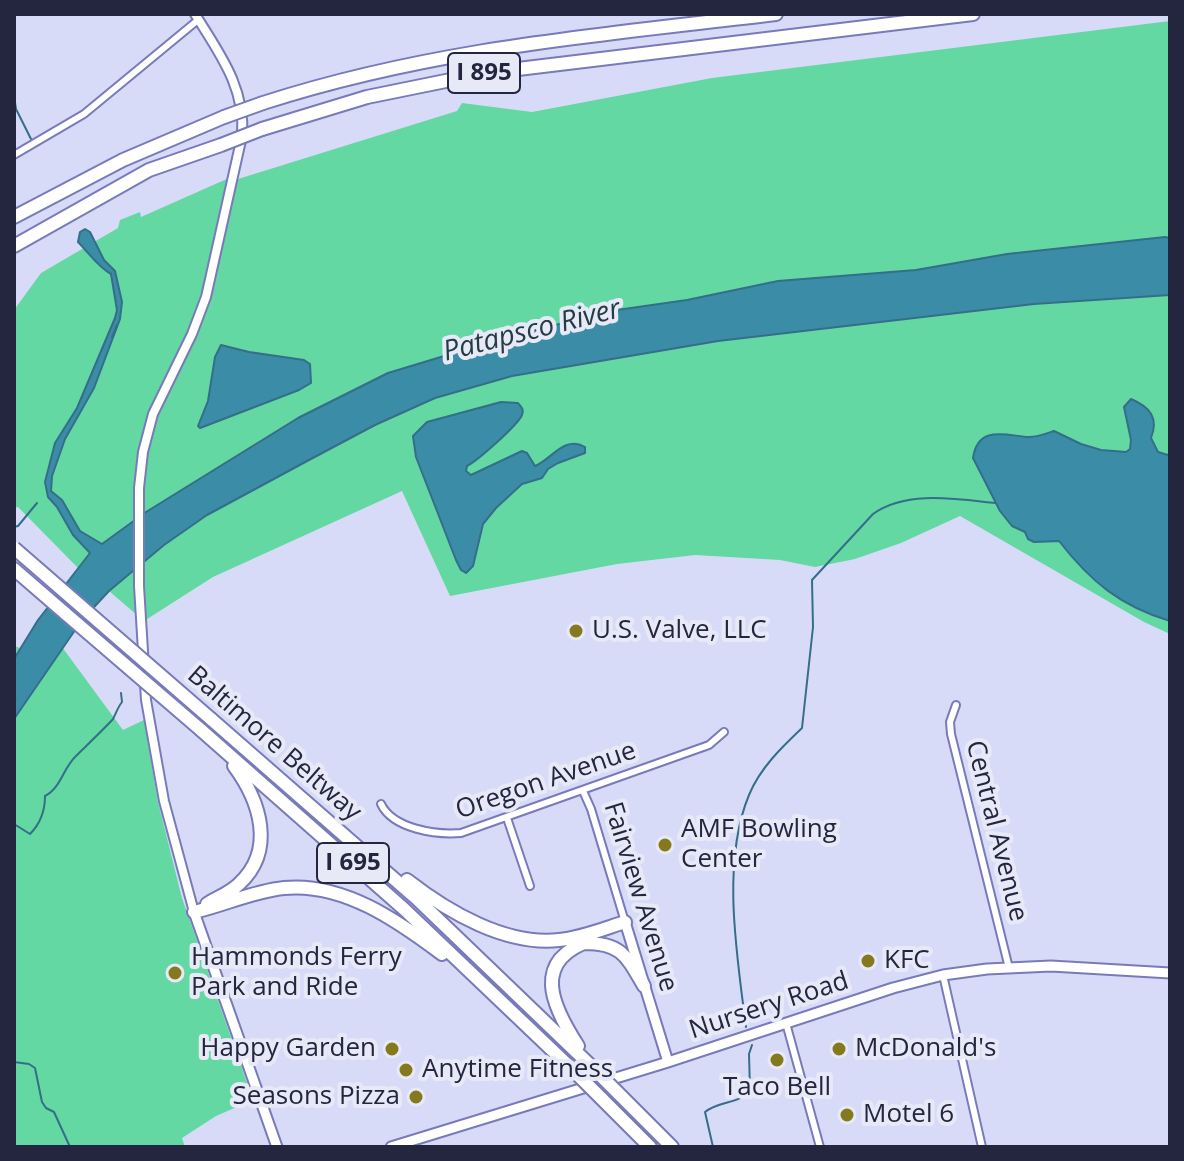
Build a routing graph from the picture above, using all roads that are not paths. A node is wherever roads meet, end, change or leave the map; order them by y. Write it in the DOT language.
graph roads {
  1 [pos="776,14"];
  2 [pos="973,14"];
  3 [pos="197,17"];
  4 [pos="14,155"];
  5 [pos="123,160"];
  6 [pos="14,210"];
  7 [pos="14,217"];
  8 [pos="14,246"];
  9 [pos="14,548"];
  10 [pos="14,569"];
  11 [pos="956,705"];
  12 [pos="724,732"];
  13 [pos="213,741"];
  14 [pos="583,791"];
  15 [pos="381,804"];
  16 [pos="507,818"];
  17 [pos="338,828"];
  18 [pos="530,886"];
  19 [pos="194,912"];
  20 [pos="626,926"];
  21 [pos="582,943"];
  22 [pos="1009,968"];
  23 [pos="1170,973"];
  24 [pos="943,975"];
  25 [pos="644,986"];
  26 [pos="489,988"];
  27 [pos="786,1023"];
  28 [pos="668,1062"];
  29 [pos="591,1066"];
  30 [pos="277,1147"];
  31 [pos="391,1147"];
  32 [pos="650,1147"];
  33 [pos="672,1147"];
  34 [pos="820,1147"];
  35 [pos="982,1147"];
  1 -- 5 [label="highway, I 895, bridge"];
  2 -- 8 [label="highway, I 895, bridge"];
  3 -- 4 [label="street"];
  3 -- 19 [label="street"];
  5 -- 6 [label="highway"];
  5 -- 7 [label="highway, I 895"];
  9 -- 17 [label="highway, Baltimore Beltway / I 695, bridge"];
  10 -- 13 [label="highway, Baltimore Beltway / I 695, bridge"];
  11 -- 22 [label="street, Central Avenue"];
  12 -- 14 [label="street, Oregon Avenue"];
  13 -- 19 [label="highway"];
  13 -- 26 [label="highway, Baltimore Beltway / I 695"];
  14 -- 16 [label="street, Oregon Avenue"];
  14 -- 20 [label="street, Fairview Avenue"];
  15 -- 16 [label="street, Oregon Avenue"];
  16 -- 18 [label="street"];
  17 -- 20 [label="highway"];
  17 -- 29 [label="highway, Baltimore Beltway / I 695"];
  19 -- 26 [label="highway"];
  19 -- 30 [label="main road"];
  20 -- 21 [label="highway"];
  20 -- 25 [label="main road, Fairview Avenue"];
  21 -- 25 [label="highway"];
  21 -- 29 [label="highway"];
  22 -- 23 [label="main road, Nursery Road"];
  22 -- 24 [label="main road, Nursery Road"];
  24 -- 27 [label="main road, Nursery Road"];
  24 -- 35 [label="street"];
  25 -- 28 [label="main road, Fairview Avenue"];
  26 -- 32 [label="highway, Baltimore Beltway / I 695, bridge"];
  27 -- 28 [label="main road, Nursery Road"];
  27 -- 34 [label="street"];
  28 -- 31 [label="main road, Nursery Road"];
  29 -- 33 [label="highway, Baltimore Beltway / I 695, bridge"];
}
